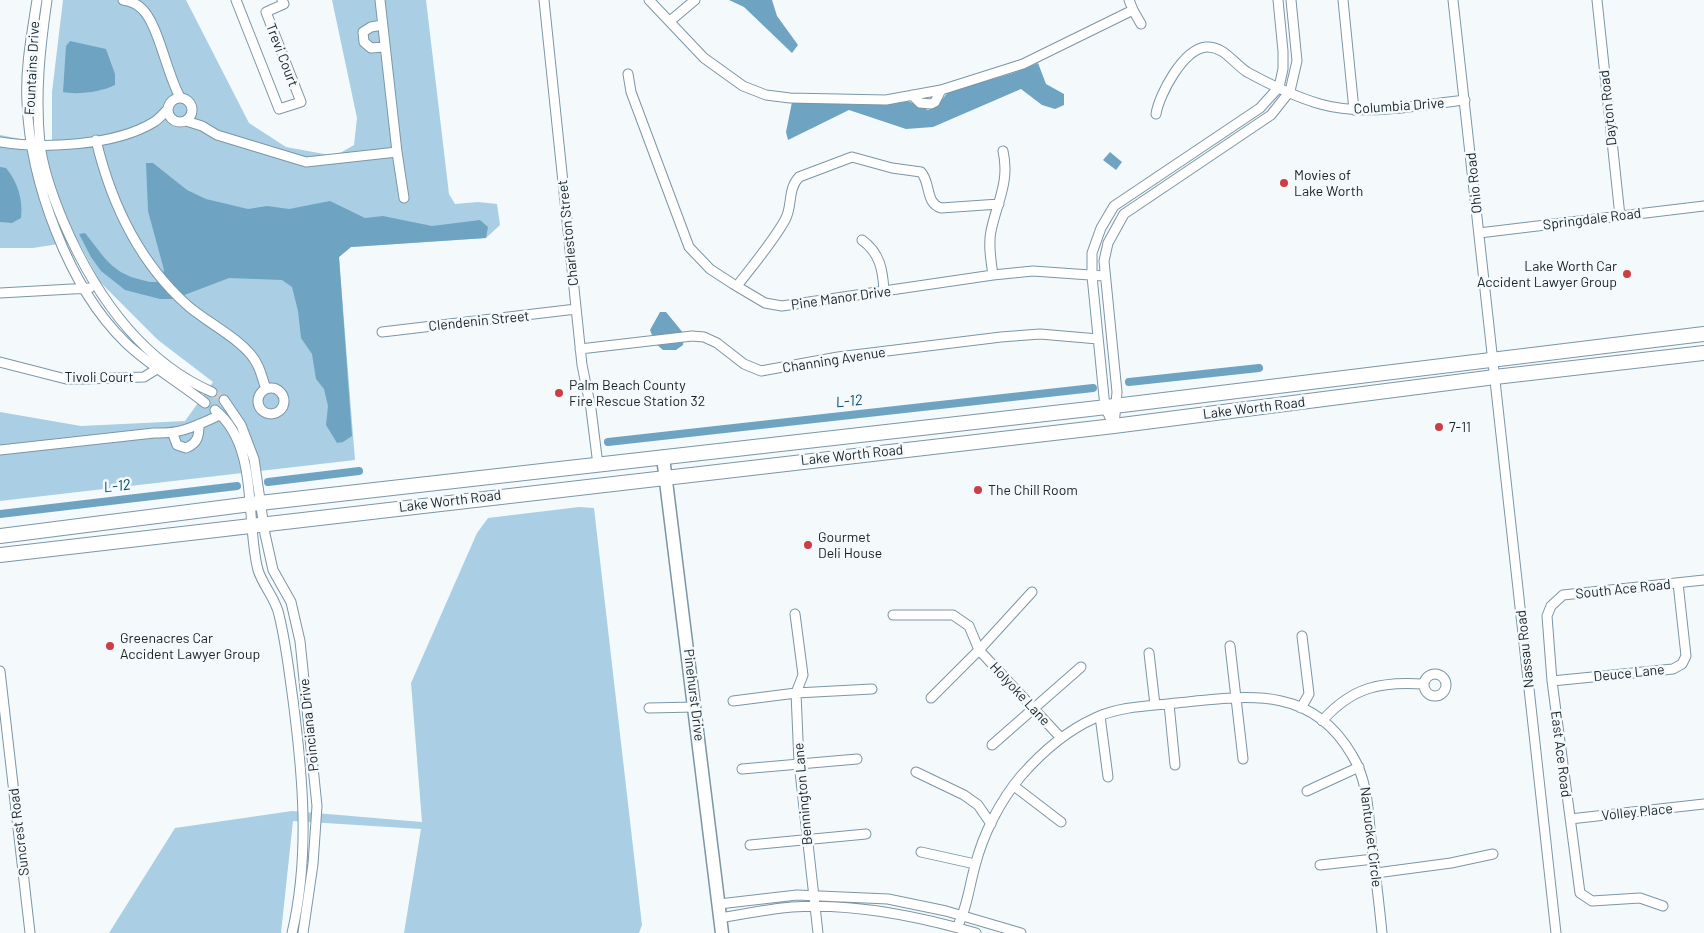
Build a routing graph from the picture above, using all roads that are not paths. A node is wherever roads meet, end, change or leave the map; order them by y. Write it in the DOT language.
graph roads {
  1 [pos="37,0"];
  2 [pos="47,0"];
  3 [pos="124,0"];
  4 [pos="236,0"];
  5 [pos="282,0"];
  6 [pos="380,0"];
  7 [pos="544,0"];
  8 [pos="649,0"];
  9 [pos="695,0"];
  10 [pos="1129,0"];
  11 [pos="1278,0"];
  12 [pos="1291,0"];
  13 [pos="1343,0"];
  14 [pos="1453,0"];
  15 [pos="1596,0"];
  16 [pos="1133,10"];
  17 [pos="670,21"];
  18 [pos="1141,24"];
  19 [pos="382,25"];
  20 [pos="384,47"];
  21 [pos="628,74"];
  22 [pos="1278,87"];
  23 [pos="1290,92"];
  24 [pos="176,99"];
  25 [pos="1465,100"];
  26 [pos="168,109"];
  27 [pos="192,110"];
  28 [pos="1354,110"];
  29 [pos="1156,114"];
  30 [pos="186,120"];
  31 [pos="175,121"];
  32 [pos="155,122"];
  33 [pos="202,126"];
  34 [pos="96,140"];
  35 [pos="0,142"];
  36 [pos="30,146"];
  37 [pos="40,147"];
  38 [pos="1003,150"];
  39 [pos="397,152"];
  40 [pos="404,198"];
  41 [pos="999,204"];
  42 [pos="1704,206"];
  43 [pos="1620,216"];
  44 [pos="1480,233"];
  45 [pos="862,240"];
  46 [pos="993,275"];
  47 [pos="1092,276"];
  48 [pos="1104,276"];
  49 [pos="737,286"];
  50 [pos="97,288"];
  51 [pos="86,289"];
  52 [pos="884,292"];
  53 [pos="0,293"];
  54 [pos="576,310"];
  55 [pos="382,332"];
  56 [pos="1704,334"];
  57 [pos="1098,339"];
  58 [pos="580,349"];
  59 [pos="1704,352"];
  60 [pos="0,362"];
  61 [pos="166,364"];
  62 [pos="1493,367"];
  63 [pos="156,369"];
  64 [pos="1273,386"];
  65 [pos="266,389"];
  66 [pos="212,392"];
  67 [pos="224,400"];
  68 [pos="205,402"];
  69 [pos="1112,406"];
  70 [pos="1166,420"];
  71 [pos="199,424"];
  72 [pos="1114,426"];
  73 [pos="173,434"];
  74 [pos="852,436"];
  75 [pos="246,437"];
  76 [pos="237,442"];
  77 [pos="0,450"];
  78 [pos="664,457"];
  79 [pos="820,458"];
  80 [pos="598,465"];
  81 [pos="666,476"];
  82 [pos="256,504"];
  83 [pos="258,524"];
  84 [pos="3,537"];
  85 [pos="0,554"];
  86 [pos="1704,580"];
  87 [pos="1678,583"];
  88 [pos="1032,592"];
  89 [pos="1548,610"];
  90 [pos="795,614"];
  91 [pos="893,615"];
  92 [pos="1302,636"];
  93 [pos="1230,646"];
  94 [pos="980,650"];
  95 [pos="1149,653"];
  96 [pos="1081,667"];
  97 [pos="0,671"];
  98 [pos="1552,681"];
  99 [pos="1424,684"];
  100 [pos="872,689"];
  101 [pos="796,693"];
  102 [pos="932,698"];
  103 [pos="1236,698"];
  104 [pos="733,701"];
  105 [pos="1169,704"];
  106 [pos="1155,706"];
  107 [pos="695,707"];
  108 [pos="649,708"];
  109 [pos="1301,708"];
  110 [pos="1032,709"];
  111 [pos="1100,716"];
  112 [pos="1322,721"];
  113 [pos="1061,738"];
  114 [pos="992,745"];
  115 [pos="857,759"];
  116 [pos="1243,759"];
  117 [pos="799,762"];
  118 [pos="1175,765"];
  119 [pos="1359,767"];
  120 [pos="742,769"];
  121 [pos="916,772"];
  122 [pos="1108,776"];
  123 [pos="1014,786"];
  124 [pos="1307,791"];
  125 [pos="1704,804"];
  126 [pos="1570,819"];
  127 [pos="1061,822"];
  128 [pos="990,824"];
  129 [pos="866,834"];
  130 [pos="806,838"];
  131 [pos="750,846"];
  132 [pos="921,852"];
  133 [pos="1493,854"];
  134 [pos="1374,859"];
  135 [pos="975,864"];
  136 [pos="1320,864"];
  137 [pos="1376,873"];
  138 [pos="814,895"];
  139 [pos="719,904"];
  140 [pos="1662,906"];
  141 [pos="817,907"];
  142 [pos="963,916"];
  143 [pos="720,918"];
  144 [pos="957,927"];
  145 [pos="1004,931"];
  146 [pos="30,933"];
  147 [pos="292,933"];
  148 [pos="303,933"];
  149 [pos="722,933"];
  150 [pos="818,933"];
  151 [pos="976,933"];
  152 [pos="1022,933"];
  153 [pos="1380,933"];
  154 [pos="1556,933"];
  1 -- 36 [label="street, Fountains Drive"];
  2 -- 37 [label="street, Fountains Drive"];
  3 -- 24 [label="street"];
  4 -- 5 [label="street, Trevi Court"];
  6 -- 19 [label="street"];
  7 -- 54 [label="street, Charleston Street"];
  8 -- 17 [label="street"];
  9 -- 17 [label="street"];
  10 -- 16 [label="street"];
  11 -- 22 [label="street"];
  12 -- 23 [label="street"];
  13 -- 28 [label="street"];
  14 -- 25 [label="street, Ohio Road"];
  15 -- 43 [label="street, Dayton Road"];
  16 -- 17 [label="street"];
  16 -- 18 [label="street"];
  19 -- 20 [label="street"];
  19 -- 20 [label="street"];
  20 -- 39 [label="street"];
  21 -- 49 [label="street, Pine Manor Drive"];
  22 -- 23 [label="street, Columbia Drive"];
  22 -- 29 [label="street, Columbia Drive"];
  22 -- 47 [label="street"];
  23 -- 28 [label="street, Columbia Drive"];
  23 -- 48 [label="street"];
  24 -- 26 [label="street"];
  24 -- 27 [label="street"];
  25 -- 28 [label="street, Columbia Drive"];
  25 -- 44 [label="street, Ohio Road"];
  26 -- 31 [label="street"];
  26 -- 32 [label="street"];
  27 -- 30 [label="street"];
  27 -- 33 [label="street"];
  30 -- 31 [label="street"];
  30 -- 33 [label="street"];
  31 -- 32 [label="street"];
  32 -- 34 [label="street"];
  33 -- 39 [label="street"];
  34 -- 37 [label="street"];
  34 -- 65 [label="street"];
  35 -- 36 [label="street"];
  36 -- 37 [label="street"];
  36 -- 51 [label="street, Fountains Drive"];
  37 -- 50 [label="street, Fountains Drive"];
  38 -- 41 [label="street"];
  39 -- 40 [label="street"];
  41 -- 46 [label="street"];
  41 -- 49 [label="street"];
  42 -- 43 [label="street, Springdale Road"];
  43 -- 44 [label="street, Springdale Road"];
  44 -- 62 [label="street, Ohio Road"];
  45 -- 52 [label="street"];
  46 -- 47 [label="street, Pine Manor Drive"];
  46 -- 52 [label="street, Pine Manor Drive"];
  47 -- 48 [label="street, Pine Manor Drive"];
  47 -- 57 [label="street"];
  48 -- 69 [label="street"];
  49 -- 52 [label="street, Pine Manor Drive"];
  50 -- 51 [label="street"];
  50 -- 61 [label="street, Fountains Drive"];
  51 -- 53 [label="street"];
  51 -- 63 [label="street, Fountains Drive"];
  54 -- 55 [label="street, Clendenin Street"];
  54 -- 58 [label="street, Charleston Street"];
  56 -- 62 [label="main road, Lake Worth Road"];
  57 -- 58 [label="street, Channing Avenue"];
  57 -- 69 [label="street"];
  58 -- 80 [label="street, Charleston Street"];
  59 -- 62 [label="main road, Lake Worth Road"];
  60 -- 63 [label="street, Tivoli Court"];
  61 -- 63 [label="street, Tivoli Court"];
  61 -- 66 [label="street, Fountains Drive"];
  62 -- 64 [label="main road, Lake Worth Road"];
  62 -- 70 [label="main road, Lake Worth Road"];
  62 -- 154 [label="street, Nassau Road"];
  63 -- 68 [label="street, Fountains Drive"];
  64 -- 69 [label="main road, Lake Worth Road"];
  64 -- 70 [label="main road"];
  67 -- 75 [label="street"];
  69 -- 72 [label="street"];
  69 -- 74 [label="main road, Lake Worth Road"];
  70 -- 72 [label="main road, Lake Worth Road"];
  71 -- 73 [label="street"];
  71 -- 73 [label="street"];
  71 -- 76 [label="street"];
  72 -- 79 [label="main road, Lake Worth Road"];
  73 -- 77 [label="street"];
  74 -- 78 [label="main road, Lake Worth Road"];
  74 -- 79 [label="main road"];
  75 -- 76 [label="street"];
  75 -- 82 [label="street"];
  76 -- 82 [label="street"];
  78 -- 80 [label="main road, Lake Worth Road"];
  78 -- 81 [label="street, Pinehurst Drive"];
  79 -- 81 [label="main road, Lake Worth Road"];
  80 -- 82 [label="main road, Lake Worth Road"];
  81 -- 83 [label="main road, Lake Worth Road"];
  81 -- 107 [label="street, Pinehurst Drive"];
  82 -- 83 [label="street"];
  82 -- 84 [label="main road, Lake Worth Road"];
  83 -- 85 [label="main road, Lake Worth Road"];
  83 -- 147 [label="street, Poinciana Drive"];
  83 -- 148 [label="street, Poinciana Drive"];
  86 -- 87 [label="street, South Ace Road"];
  87 -- 89 [label="street, South Ace Road"];
  87 -- 98 [label="street, Deuce Lane"];
  88 -- 94 [label="street"];
  89 -- 98 [label="street, East Ace Road"];
  90 -- 101 [label="street, Bennington Lane"];
  91 -- 94 [label="street, Holyoke Lane"];
  92 -- 109 [label="street"];
  93 -- 103 [label="street"];
  94 -- 102 [label="street"];
  94 -- 110 [label="street, Holyoke Lane"];
  95 -- 106 [label="street"];
  96 -- 110 [label="street"];
  97 -- 146 [label="street, Suncrest Road"];
  98 -- 126 [label="street, East Ace Road"];
  99 -- 112 [label="street"];
  100 -- 101 [label="street"];
  101 -- 104 [label="street"];
  101 -- 117 [label="street, Bennington Lane"];
  103 -- 105 [label="street, Nantucket Circle"];
  103 -- 109 [label="street, Nantucket Circle"];
  103 -- 116 [label="street"];
  105 -- 106 [label="street, Nantucket Circle"];
  105 -- 118 [label="street"];
  106 -- 111 [label="street, Nantucket Circle"];
  107 -- 108 [label="street"];
  107 -- 139 [label="street, Pinehurst Drive"];
  109 -- 112 [label="street, Nantucket Circle"];
  110 -- 113 [label="street, Holyoke Lane"];
  110 -- 114 [label="street"];
  111 -- 113 [label="street, Nantucket Circle"];
  111 -- 122 [label="street"];
  112 -- 119 [label="street, Nantucket Circle"];
  113 -- 123 [label="street, Nantucket Circle"];
  115 -- 117 [label="street"];
  117 -- 120 [label="street"];
  117 -- 130 [label="street, Bennington Lane"];
  119 -- 124 [label="street"];
  119 -- 134 [label="street, Nantucket Circle"];
  121 -- 128 [label="street"];
  123 -- 127 [label="street"];
  123 -- 128 [label="street, Nantucket Circle"];
  125 -- 126 [label="street, Volley Place"];
  126 -- 140 [label="street, East Ace Road"];
  128 -- 135 [label="street, Nantucket Circle"];
  129 -- 130 [label="street"];
  130 -- 131 [label="street"];
  130 -- 138 [label="street, Bennington Lane"];
  132 -- 135 [label="street"];
  133 -- 137 [label="street"];
  134 -- 136 [label="street"];
  134 -- 137 [label="street, Nantucket Circle"];
  135 -- 142 [label="street, Nantucket Circle"];
  137 -- 153 [label="street, Nantucket Circle"];
  138 -- 139 [label="street"];
  138 -- 141 [label="street, Bennington Lane"];
  138 -- 142 [label="street"];
  139 -- 143 [label="street, Pinehurst Drive"];
  141 -- 143 [label="street"];
  141 -- 144 [label="street"];
  141 -- 150 [label="street, Bennington Lane"];
  142 -- 144 [label="street, Nantucket Circle"];
  142 -- 145 [label="street"];
  143 -- 149 [label="street, Pinehurst Drive"];
  144 -- 151 [label="street"];
  145 -- 152 [label="street"];
}
